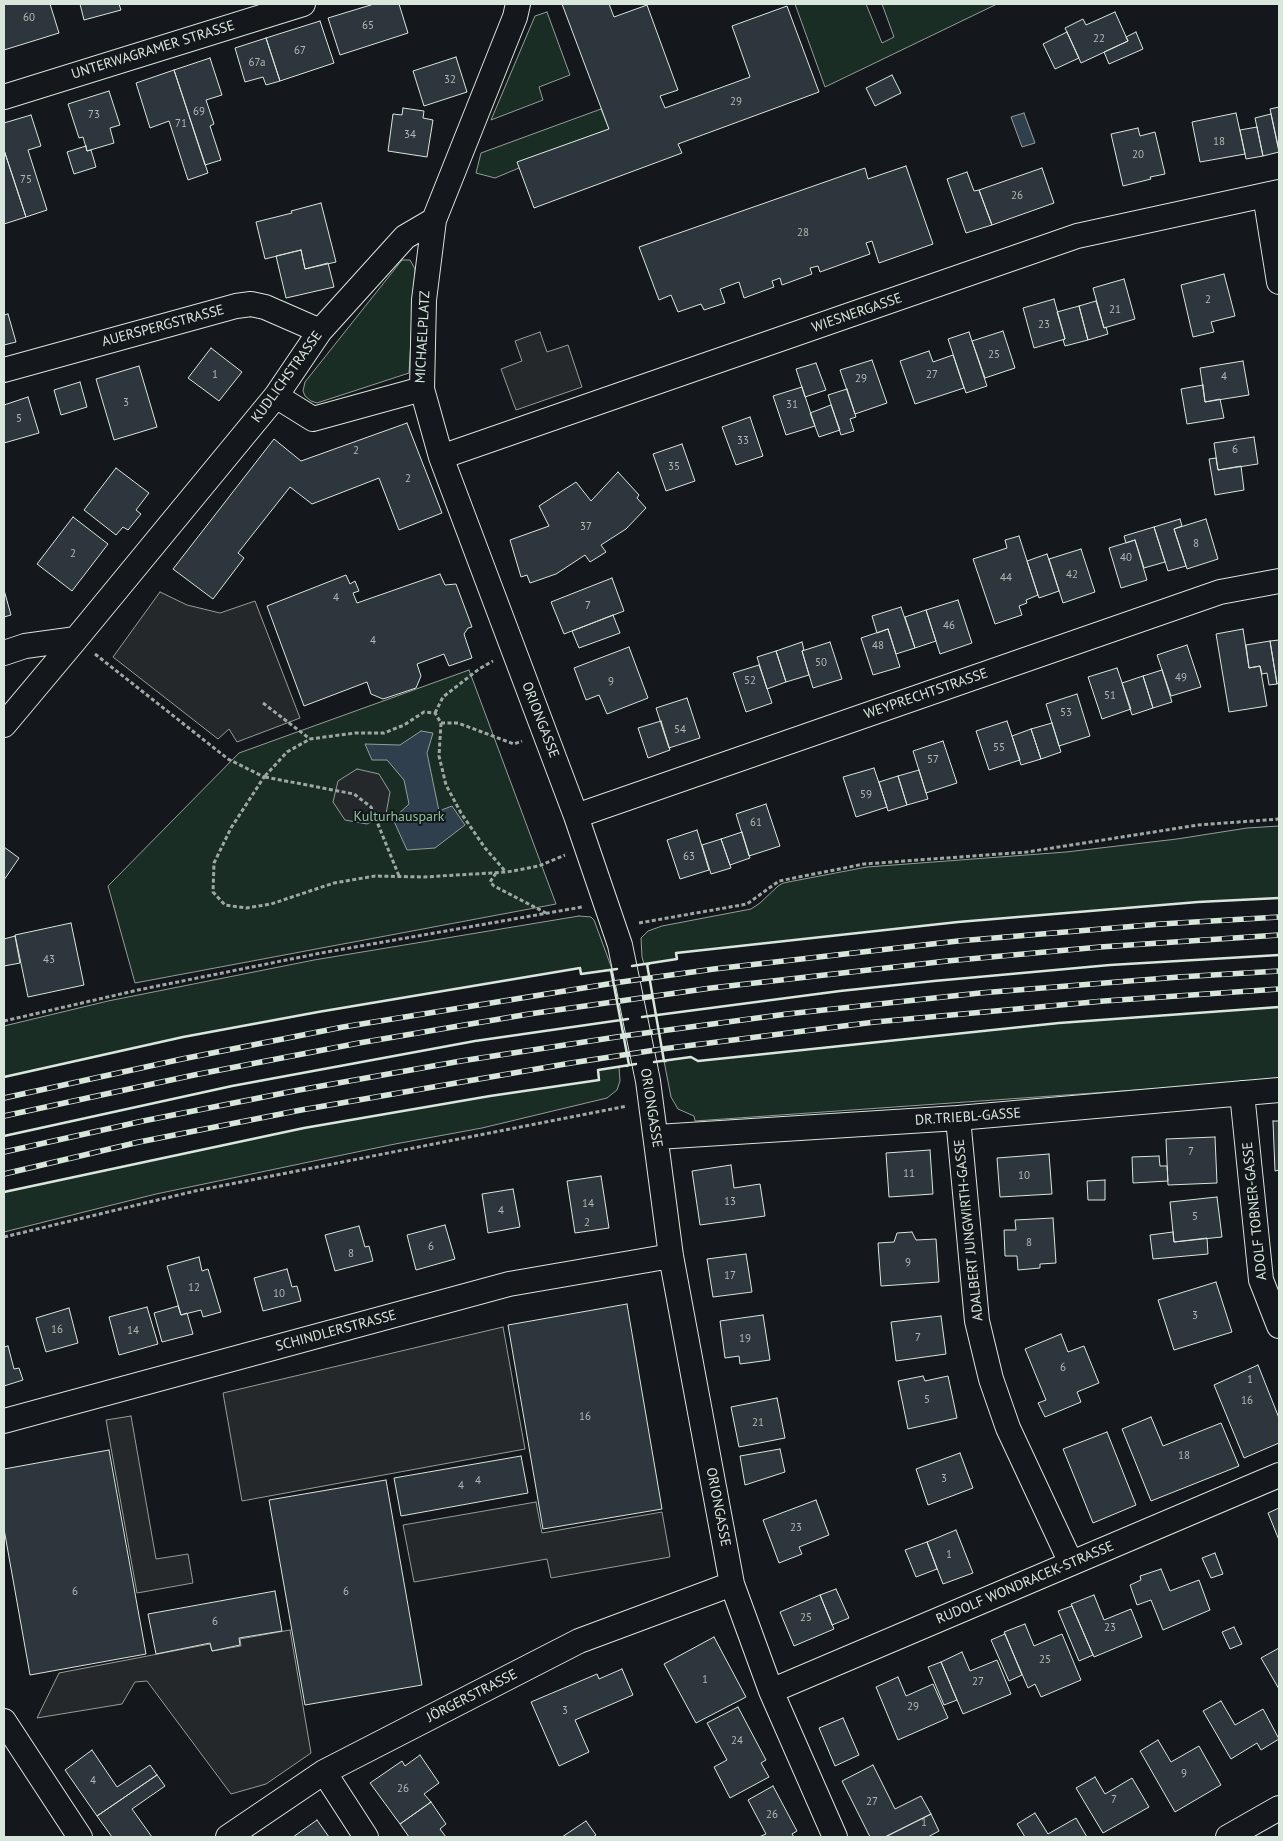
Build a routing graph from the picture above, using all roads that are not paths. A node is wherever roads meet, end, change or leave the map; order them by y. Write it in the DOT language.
graph roads {
  1 [pos="518,4"];
  2 [pos="288,6"];
  3 [pos="4,97"];
  4 [pos="1272,193"];
  5 [pos="434,220"];
  6 [pos="1279,282"];
  7 [pos="320,331"];
  8 [pos="4,370"];
  9 [pos="422,389"];
  10 [pos="276,396"];
  11 [pos="441,457"];
  12 [pos="1279,581"];
  13 [pos="76,639"];
  14 [pos="4,653"];
  15 [pos="4,724"];
  16 [pos="576,816"];
  17 [pos="1279,1090"];
  18 [pos="1242,1093"];
  19 [pos="958,1118"];
  20 [pos="657,1136"];
  21 [pos="671,1256"];
  22 [pos="1279,1326"];
  23 [pos="4,1421"];
  24 [pos="1279,1475"];
  25 [pos="1071,1563"];
  26 [pos="732,1584"];
  27 [pos="771,1691"];
  28 [pos="4,1721"];
  29 [pos="324,1772"];
  30 [pos="1279,1808"];
  31 [pos="80,1837"];
  32 [pos="228,1837"];
  33 [pos="366,1837"];
  34 [pos="835,1837"];
  35 [pos="1228,1837"];
  1 -- 5 [label="street"];
  2 -- 3 [label="street, UNTERWAGRAMER STRASSE"];
  4 -- 6 [label="street"];
  4 -- 11 [label="street, WIESNERGASSE"];
  5 -- 7 [label="street, KUDLICHSTRASSE"];
  5 -- 9 [label="street, MICHAELPLATZ"];
  7 -- 8 [label="street, AUERSPERGSTRASSE"];
  7 -- 10 [label="street, KUDLICHSTRASSE"];
  9 -- 10 [label="street, MICHAELPLATZ"];
  9 -- 11 [label="street, ORIONGASSE"];
  10 -- 13 [label="street, KUDLICHSTRASSE"];
  11 -- 16 [label="street, ORIONGASSE"];
  12 -- 16 [label="street, WEYPRECHTSTRASSE"];
  13 -- 14 [label="street"];
  13 -- 15 [label="street, KUDLICHSTRASSE"];
  16 -- 20 [label="street, ORIONGASSE"];
  17 -- 18 [label="street, DR.TRIEBL-GASSE"];
  18 -- 19 [label="street, DR.TRIEBL-GASSE"];
  18 -- 22 [label="street, ADOLF TOBNER-GASSE"];
  19 -- 20 [label="street, DR.TRIEBL-GASSE"];
  19 -- 25 [label="street, ADALBERT JUNGWIRTH-GASSE"];
  20 -- 21 [label="street, ORIONGASSE"];
  21 -- 23 [label="street, SCHINDLERSTRASSE"];
  21 -- 26 [label="street, ORIONGASSE"];
  24 -- 25 [label="street, RUDOLF WONDRACEK-STRASSE"];
  25 -- 27 [label="street, RUDOLF WONDRACEK-STRASSE"];
  26 -- 27 [label="street, ORIONGASSE"];
  26 -- 29 [label="street, JÖRGERSTRASSE"];
  27 -- 34 [label="street, ORIONGASSE"];
  28 -- 31 [label="street"];
  29 -- 32 [label="street, JÖRGERSTRASSE"];
  29 -- 33 [label="street"];
  30 -- 35 [label="street"];
}
